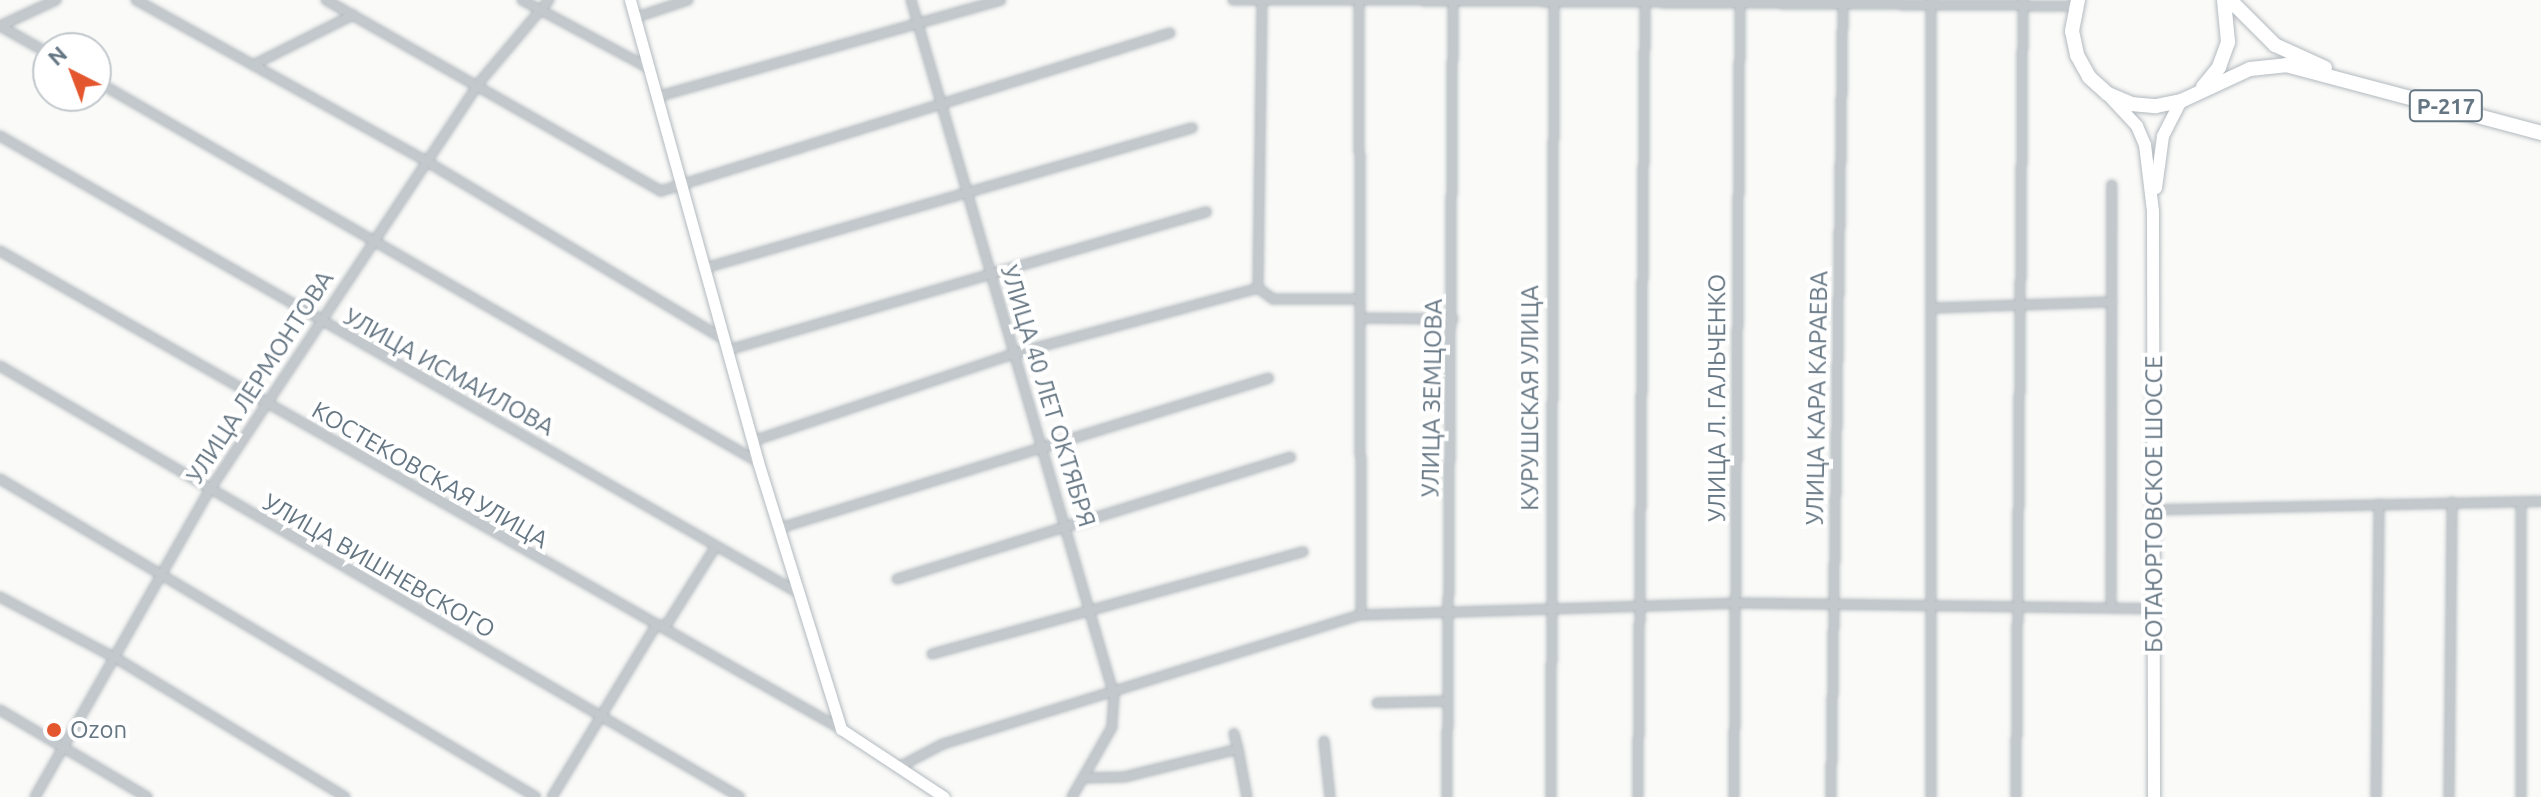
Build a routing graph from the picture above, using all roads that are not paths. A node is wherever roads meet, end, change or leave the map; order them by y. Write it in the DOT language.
graph roads {
  1 [pos="56,0"];
  2 [pos="136,0"];
  3 [pos="326,0"];
  4 [pos="522,0"];
  5 [pos="549,0"];
  6 [pos="630,0"];
  7 [pos="688,0"];
  8 [pos="911,0"];
  9 [pos="1001,0"];
  10 [pos="1233,0"];
  11 [pos="1262,0"];
  12 [pos="1358,0"];
  13 [pos="1740,0"];
  14 [pos="2224,0"];
  15 [pos="2230,0"];
  16 [pos="1453,1"];
  17 [pos="1554,1"];
  18 [pos="1843,1"];
  19 [pos="1644,2"];
  20 [pos="1931,2"];
  21 [pos="2023,2"];
  22 [pos="2077,3"];
  23 [pos="541,10"];
  24 [pos="353,15"];
  25 [pos="634,18"];
  26 [pos="918,24"];
  27 [pos="0,26"];
  28 [pos="1170,33"];
  29 [pos="32,44"];
  30 [pos="253,65"];
  31 [pos="645,66"];
  32 [pos="2351,80"];
  33 [pos="478,84"];
  34 [pos="2202,87"];
  35 [pos="112,90"];
  36 [pos="2108,94"];
  37 [pos="656,97"];
  38 [pos="2181,101"];
  39 [pos="941,102"];
  40 [pos="1192,128"];
  41 [pos="2541,133"];
  42 [pos="0,136"];
  43 [pos="426,161"];
  44 [pos="2112,185"];
  45 [pos="681,187"];
  46 [pos="968,191"];
  47 [pos="2153,211"];
  48 [pos="1206,212"];
  49 [pos="373,241"];
  50 [pos="0,251"];
  51 [pos="705,268"];
  52 [pos="990,273"];
  53 [pos="1258,288"];
  54 [pos="1360,299"];
  55 [pos="2112,302"];
  56 [pos="2020,306"];
  57 [pos="1931,308"];
  58 [pos="1361,318"];
  59 [pos="1453,319"];
  60 [pos="318,322"];
  61 [pos="726,345"];
  62 [pos="1016,353"];
  63 [pos="0,366"];
  64 [pos="1269,378"];
  65 [pos="266,404"];
  66 [pos="753,441"];
  67 [pos="1042,444"];
  68 [pos="1290,457"];
  69 [pos="758,462"];
  70 [pos="0,479"];
  71 [pos="209,491"];
  72 [pos="2541,501"];
  73 [pos="2452,502"];
  74 [pos="2521,502"];
  75 [pos="2379,504"];
  76 [pos="2154,510"];
  77 [pos="780,528"];
  78 [pos="1067,529"];
  79 [pos="716,546"];
  80 [pos="1303,552"];
  81 [pos="161,575"];
  82 [pos="897,579"];
  83 [pos="797,592"];
  84 [pos="0,597"];
  85 [pos="1735,603"];
  86 [pos="1834,603"];
  87 [pos="1640,606"];
  88 [pos="1931,606"];
  89 [pos="2018,606"];
  90 [pos="2111,608"];
  91 [pos="2154,609"];
  92 [pos="1550,610"];
  93 [pos="1449,612"];
  94 [pos="1091,613"];
  95 [pos="1361,615"];
  96 [pos="655,627"];
  97 [pos="932,654"];
  98 [pos="114,657"];
  99 [pos="1114,695"];
  100 [pos="1448,701"];
  101 [pos="1377,703"];
  102 [pos="0,710"];
  103 [pos="600,717"];
  104 [pos="841,729"];
  105 [pos="1234,734"];
  106 [pos="1324,741"];
  107 [pos="64,746"];
  108 [pos="1238,749"];
  109 [pos="897,768"];
  110 [pos="1083,778"];
  111 [pos="35,797"];
  112 [pos="147,797"];
  113 [pos="345,797"];
  114 [pos="536,797"];
  115 [pos="552,797"];
  116 [pos="740,797"];
  117 [pos="944,797"];
  118 [pos="1072,797"];
  119 [pos="1247,797"];
  120 [pos="1330,797"];
  121 [pos="1447,797"];
  122 [pos="1551,797"];
  123 [pos="1638,797"];
  124 [pos="1734,797"];
  125 [pos="1831,797"];
  126 [pos="1931,797"];
  127 [pos="2016,797"];
  128 [pos="2154,797"];
  129 [pos="2376,797"];
  130 [pos="2449,797"];
  131 [pos="2521,797"];
  1 -- 27 [label="street"];
  2 -- 30 [label="street"];
  3 -- 24 [label="street"];
  4 -- 23 [label="street"];
  5 -- 23 [label="street, УЛИЦА ЛЕРМОНТОВА"];
  6 -- 25 [label="street"];
  7 -- 25 [label="street"];
  8 -- 26 [label="street, УЛИЦА 40 ЛЕТ ОКТЯБРЯ"];
  9 -- 26 [label="street"];
  10 -- 11 [label="street"];
  11 -- 12 [label="street"];
  11 -- 53 [label="street"];
  12 -- 16 [label="street"];
  12 -- 54 [label="street"];
  13 -- 18 [label="street"];
  13 -- 19 [label="street"];
  13 -- 85 [label="street, УЛИЦА Л. ГАЛЬЧЕНКО"];
  14 -- 34 [label="highway"];
  15 -- 32 [label="highway"];
  16 -- 17 [label="street"];
  16 -- 59 [label="street, УЛИЦА ЗЕМЦОВА"];
  17 -- 19 [label="street"];
  17 -- 92 [label="street, КУРУШСКАЯ УЛИЦА"];
  18 -- 20 [label="street"];
  18 -- 86 [label="street, УЛИЦА КАРА КАРАЕВА"];
  19 -- 87 [label="street"];
  20 -- 21 [label="street"];
  20 -- 57 [label="street"];
  21 -- 22 [label="street"];
  21 -- 56 [label="street"];
  22 -- 36 [label="highway"];
  23 -- 31 [label="street"];
  23 -- 33 [label="street, УЛИЦА ЛЕРМОНТОВА"];
  24 -- 30 [label="street"];
  24 -- 33 [label="street"];
  25 -- 31 [label="street"];
  26 -- 37 [label="street"];
  26 -- 39 [label="street, УЛИЦА 40 ЛЕТ ОКТЯБРЯ"];
  27 -- 29 [label="street"];
  28 -- 39 [label="street"];
  30 -- 43 [label="street"];
  31 -- 37 [label="street"];
  32 -- 34 [label="highway"];
  32 -- 41 [label="highway, Р-217"];
  33 -- 43 [label="street, УЛИЦА ЛЕРМОНТОВА"];
  33 -- 45 [label="street"];
  34 -- 38 [label="highway"];
  35 -- 49 [label="street"];
  36 -- 38 [label="highway"];
  36 -- 47 [label="main road"];
  37 -- 45 [label="street"];
  38 -- 47 [label="main road"];
  39 -- 45 [label="street"];
  39 -- 46 [label="street, УЛИЦА 40 ЛЕТ ОКТЯБРЯ"];
  40 -- 46 [label="street"];
  42 -- 60 [label="street, УЛИЦА ИСМАИЛОВА"];
  43 -- 49 [label="street, УЛИЦА ЛЕРМОНТОВА"];
  43 -- 61 [label="street"];
  44 -- 55 [label="street"];
  45 -- 51 [label="street"];
  46 -- 51 [label="street"];
  46 -- 52 [label="street, УЛИЦА 40 ЛЕТ ОКТЯБРЯ"];
  47 -- 76 [label="main road, БОТАЮРТОВСКОЕ ШОССЕ"];
  48 -- 52 [label="street"];
  49 -- 60 [label="street, УЛИЦА ЛЕРМОНТОВА"];
  49 -- 69 [label="street"];
  50 -- 65 [label="street, КОСТЕКОВСКАЯ УЛИЦА"];
  51 -- 61 [label="street"];
  52 -- 61 [label="street"];
  52 -- 62 [label="street, УЛИЦА 40 ЛЕТ ОКТЯБРЯ"];
  53 -- 54 [label="street"];
  53 -- 62 [label="street"];
  54 -- 58 [label="street"];
  55 -- 56 [label="street"];
  55 -- 90 [label="street"];
  56 -- 57 [label="street"];
  56 -- 89 [label="street"];
  57 -- 88 [label="street"];
  58 -- 59 [label="street"];
  58 -- 95 [label="street"];
  59 -- 93 [label="street, УЛИЦА ЗЕМЦОВА"];
  60 -- 65 [label="street, УЛИЦА ЛЕРМОНТОВА"];
  60 -- 79 [label="street, УЛИЦА ИСМАИЛОВА"];
  61 -- 66 [label="street"];
  62 -- 66 [label="street"];
  62 -- 67 [label="street, УЛИЦА 40 ЛЕТ ОКТЯБРЯ"];
  63 -- 71 [label="street, УЛИЦА ВИШНЕВСКОГО"];
  64 -- 67 [label="street"];
  65 -- 71 [label="street, УЛИЦА ЛЕРМОНТОВА"];
  65 -- 96 [label="street, КОСТЕКОВСКАЯ УЛИЦА"];
  66 -- 69 [label="street"];
  67 -- 77 [label="street"];
  67 -- 78 [label="street, УЛИЦА 40 ЛЕТ ОКТЯБРЯ"];
  68 -- 78 [label="street"];
  69 -- 77 [label="street"];
  70 -- 81 [label="street"];
  71 -- 81 [label="street, УЛИЦА ЛЕРМОНТОВА"];
  71 -- 103 [label="street, УЛИЦА ВИШНЕВСКОГО"];
  72 -- 74 [label="street"];
  73 -- 74 [label="street"];
  73 -- 75 [label="street"];
  73 -- 130 [label="street"];
  74 -- 131 [label="street"];
  75 -- 76 [label="street"];
  75 -- 129 [label="street"];
  76 -- 91 [label="main road, БОТАЮРТОВСКОЕ ШОССЕ"];
  77 -- 83 [label="street"];
  78 -- 82 [label="street"];
  78 -- 94 [label="street, УЛИЦА 40 ЛЕТ ОКТЯБРЯ"];
  79 -- 83 [label="street, УЛИЦА ИСМАИЛОВА"];
  79 -- 96 [label="street"];
  80 -- 94 [label="street"];
  81 -- 98 [label="street, УЛИЦА ЛЕРМОНТОВА"];
  81 -- 114 [label="street"];
  83 -- 104 [label="street"];
  84 -- 98 [label="street"];
  85 -- 86 [label="street"];
  85 -- 87 [label="street"];
  85 -- 124 [label="street, УЛИЦА Л. ГАЛЬЧЕНКО"];
  86 -- 88 [label="street"];
  86 -- 125 [label="street, УЛИЦА КАРА КАРАЕВА"];
  87 -- 92 [label="street"];
  87 -- 123 [label="street"];
  88 -- 89 [label="street"];
  88 -- 126 [label="street"];
  89 -- 90 [label="street"];
  89 -- 127 [label="street"];
  90 -- 91 [label="street"];
  91 -- 128 [label="main road, БОТАЮРТОВСКОЕ ШОССЕ"];
  92 -- 93 [label="street"];
  92 -- 122 [label="street, КУРУШСКАЯ УЛИЦА"];
  93 -- 95 [label="street"];
  93 -- 100 [label="street, УЛИЦА ЗЕМЦОВА"];
  94 -- 97 [label="street"];
  94 -- 99 [label="street, УЛИЦА 40 ЛЕТ ОКТЯБРЯ"];
  95 -- 99 [label="street"];
  96 -- 103 [label="street"];
  96 -- 104 [label="street, КОСТЕКОВСКАЯ УЛИЦА"];
  98 -- 107 [label="street, УЛИЦА ЛЕРМОНТОВА"];
  98 -- 113 [label="street"];
  99 -- 109 [label="street"];
  99 -- 110 [label="street, УЛИЦА 40 ЛЕТ ОКТЯБРЯ"];
  100 -- 101 [label="street"];
  100 -- 121 [label="street, УЛИЦА ЗЕМЦОВА"];
  102 -- 107 [label="street"];
  103 -- 115 [label="street"];
  103 -- 116 [label="street, УЛИЦА ВИШНЕВСКОГО"];
  104 -- 109 [label="street"];
  105 -- 108 [label="street"];
  106 -- 120 [label="street"];
  107 -- 111 [label="street, УЛИЦА ЛЕРМОНТОВА"];
  107 -- 112 [label="street"];
  108 -- 110 [label="street"];
  108 -- 119 [label="street"];
  109 -- 117 [label="street"];
  110 -- 118 [label="street, УЛИЦА 40 ЛЕТ ОКТЯБРЯ"];
}
